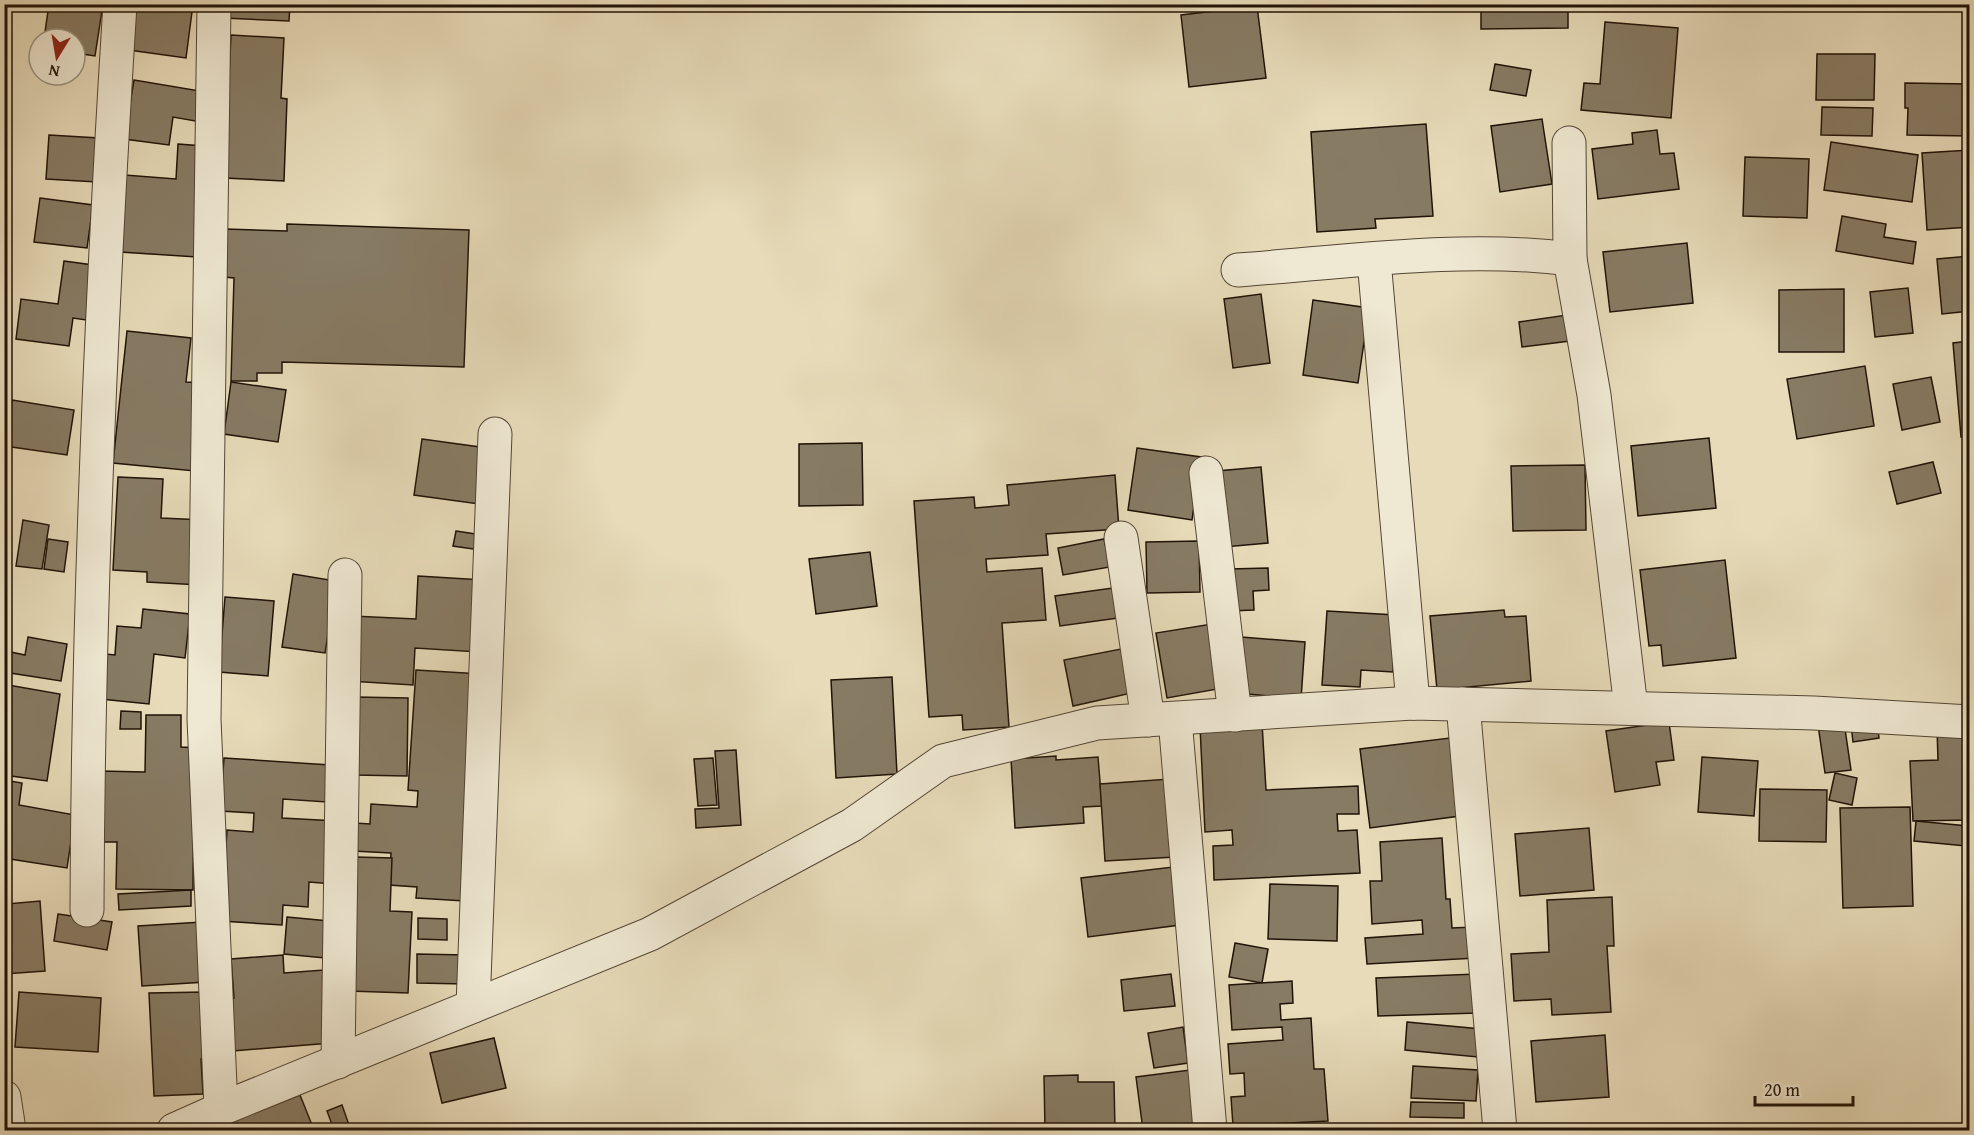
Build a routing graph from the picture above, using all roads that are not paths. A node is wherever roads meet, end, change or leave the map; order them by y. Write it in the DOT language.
graph roads {
  1 [pos="120,4"];
  2 [pos="214,4"];
  3 [pos="1569,143"];
  4 [pos="1570,259"];
  5 [pos="1374,260"];
  6 [pos="1239,270"];
  7 [pos="495,434"];
  8 [pos="1206,472"];
  9 [pos="1121,538"];
  10 [pos="345,575"];
  11 [pos="1413,703"];
  12 [pos="1463,704"];
  13 [pos="1631,708"];
  14 [pos="1235,715"];
  15 [pos="1162,720"];
  16 [pos="1970,722"];
  17 [pos="87,910"];
  18 [pos="473,1006"];
  19 [pos="338,1062"];
  20 [pos="4,1097"];
  21 [pos="221,1108"];
  22 [pos="9,1131"];
  23 [pos="174,1131"];
  24 [pos="1210,1131"];
  25 [pos="1500,1131"];
  1 -- 17 [label="street"];
  2 -- 21 [label="street"];
  3 -- 4 [label="street"];
  4 -- 5 [label="street"];
  4 -- 13 [label="street"];
  5 -- 6 [label="street"];
  5 -- 11 [label="street"];
  7 -- 18 [label="street"];
  8 -- 14 [label="street"];
  9 -- 15 [label="street"];
  10 -- 19 [label="street"];
  11 -- 12 [label="street"];
  11 -- 14 [label="street"];
  12 -- 13 [label="street"];
  12 -- 25 [label="street"];
  13 -- 16 [label="street"];
  14 -- 15 [label="street"];
  15 -- 18 [label="street"];
  15 -- 24 [label="street"];
  18 -- 19 [label="street"];
  19 -- 21 [label="street"];
  20 -- 22 [label="street"];
  21 -- 23 [label="street"];
}
